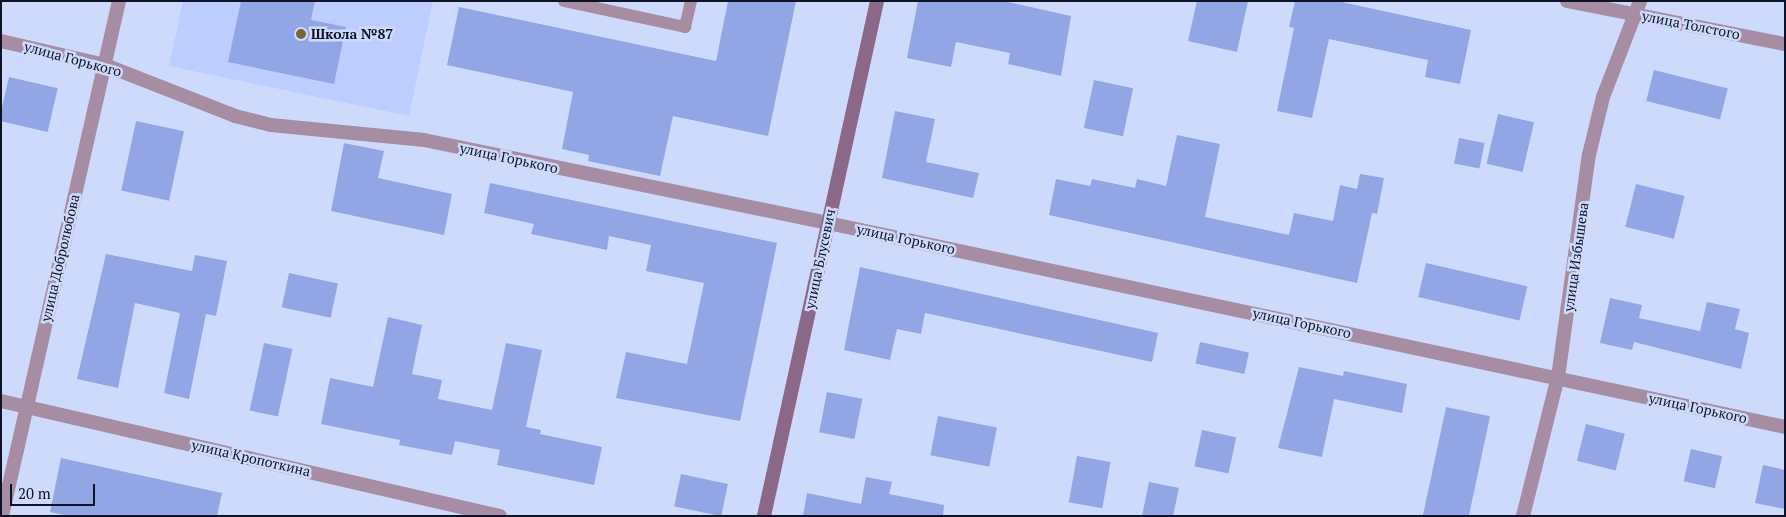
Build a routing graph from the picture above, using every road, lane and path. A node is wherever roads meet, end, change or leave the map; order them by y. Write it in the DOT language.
graph roads {
  1 [pos="119,1"];
  2 [pos="564,1"];
  3 [pos="691,1"];
  4 [pos="877,1"];
  5 [pos="1567,1"];
  6 [pos="1639,8"];
  7 [pos="1,41"];
  8 [pos="1785,44"];
  9 [pos="105,65"];
  10 [pos="828,223"];
  11 [pos="1558,377"];
  12 [pos="1,401"];
  13 [pos="25,406"];
  14 [pos="1785,427"];
  15 [pos="2,516"];
  16 [pos="500,516"];
  17 [pos="764,516"];
  18 [pos="1523,516"];
  1 -- 9 [label="street, улица Добролюбова"];
  2 -- 3 [label="lane"];
  4 -- 10 [label="main road, улица Блусевич"];
  5 -- 6 [label="street, улица Толстого"];
  6 -- 8 [label="street, улица Толстого"];
  6 -- 11 [label="street, улица Избышева"];
  7 -- 9 [label="street, улица Горького"];
  9 -- 10 [label="street, улица Горького"];
  9 -- 13 [label="street, улица Добролюбова"];
  10 -- 11 [label="street, улица Горького"];
  10 -- 17 [label="main road, улица Блусевич"];
  11 -- 14 [label="street, улица Горького"];
  11 -- 18 [label="street, улица Избышева"];
  12 -- 13 [label="street, улица Кропоткина"];
  13 -- 15 [label="street, улица Добролюбова"];
  13 -- 16 [label="street, улица Кропоткина"];
}
